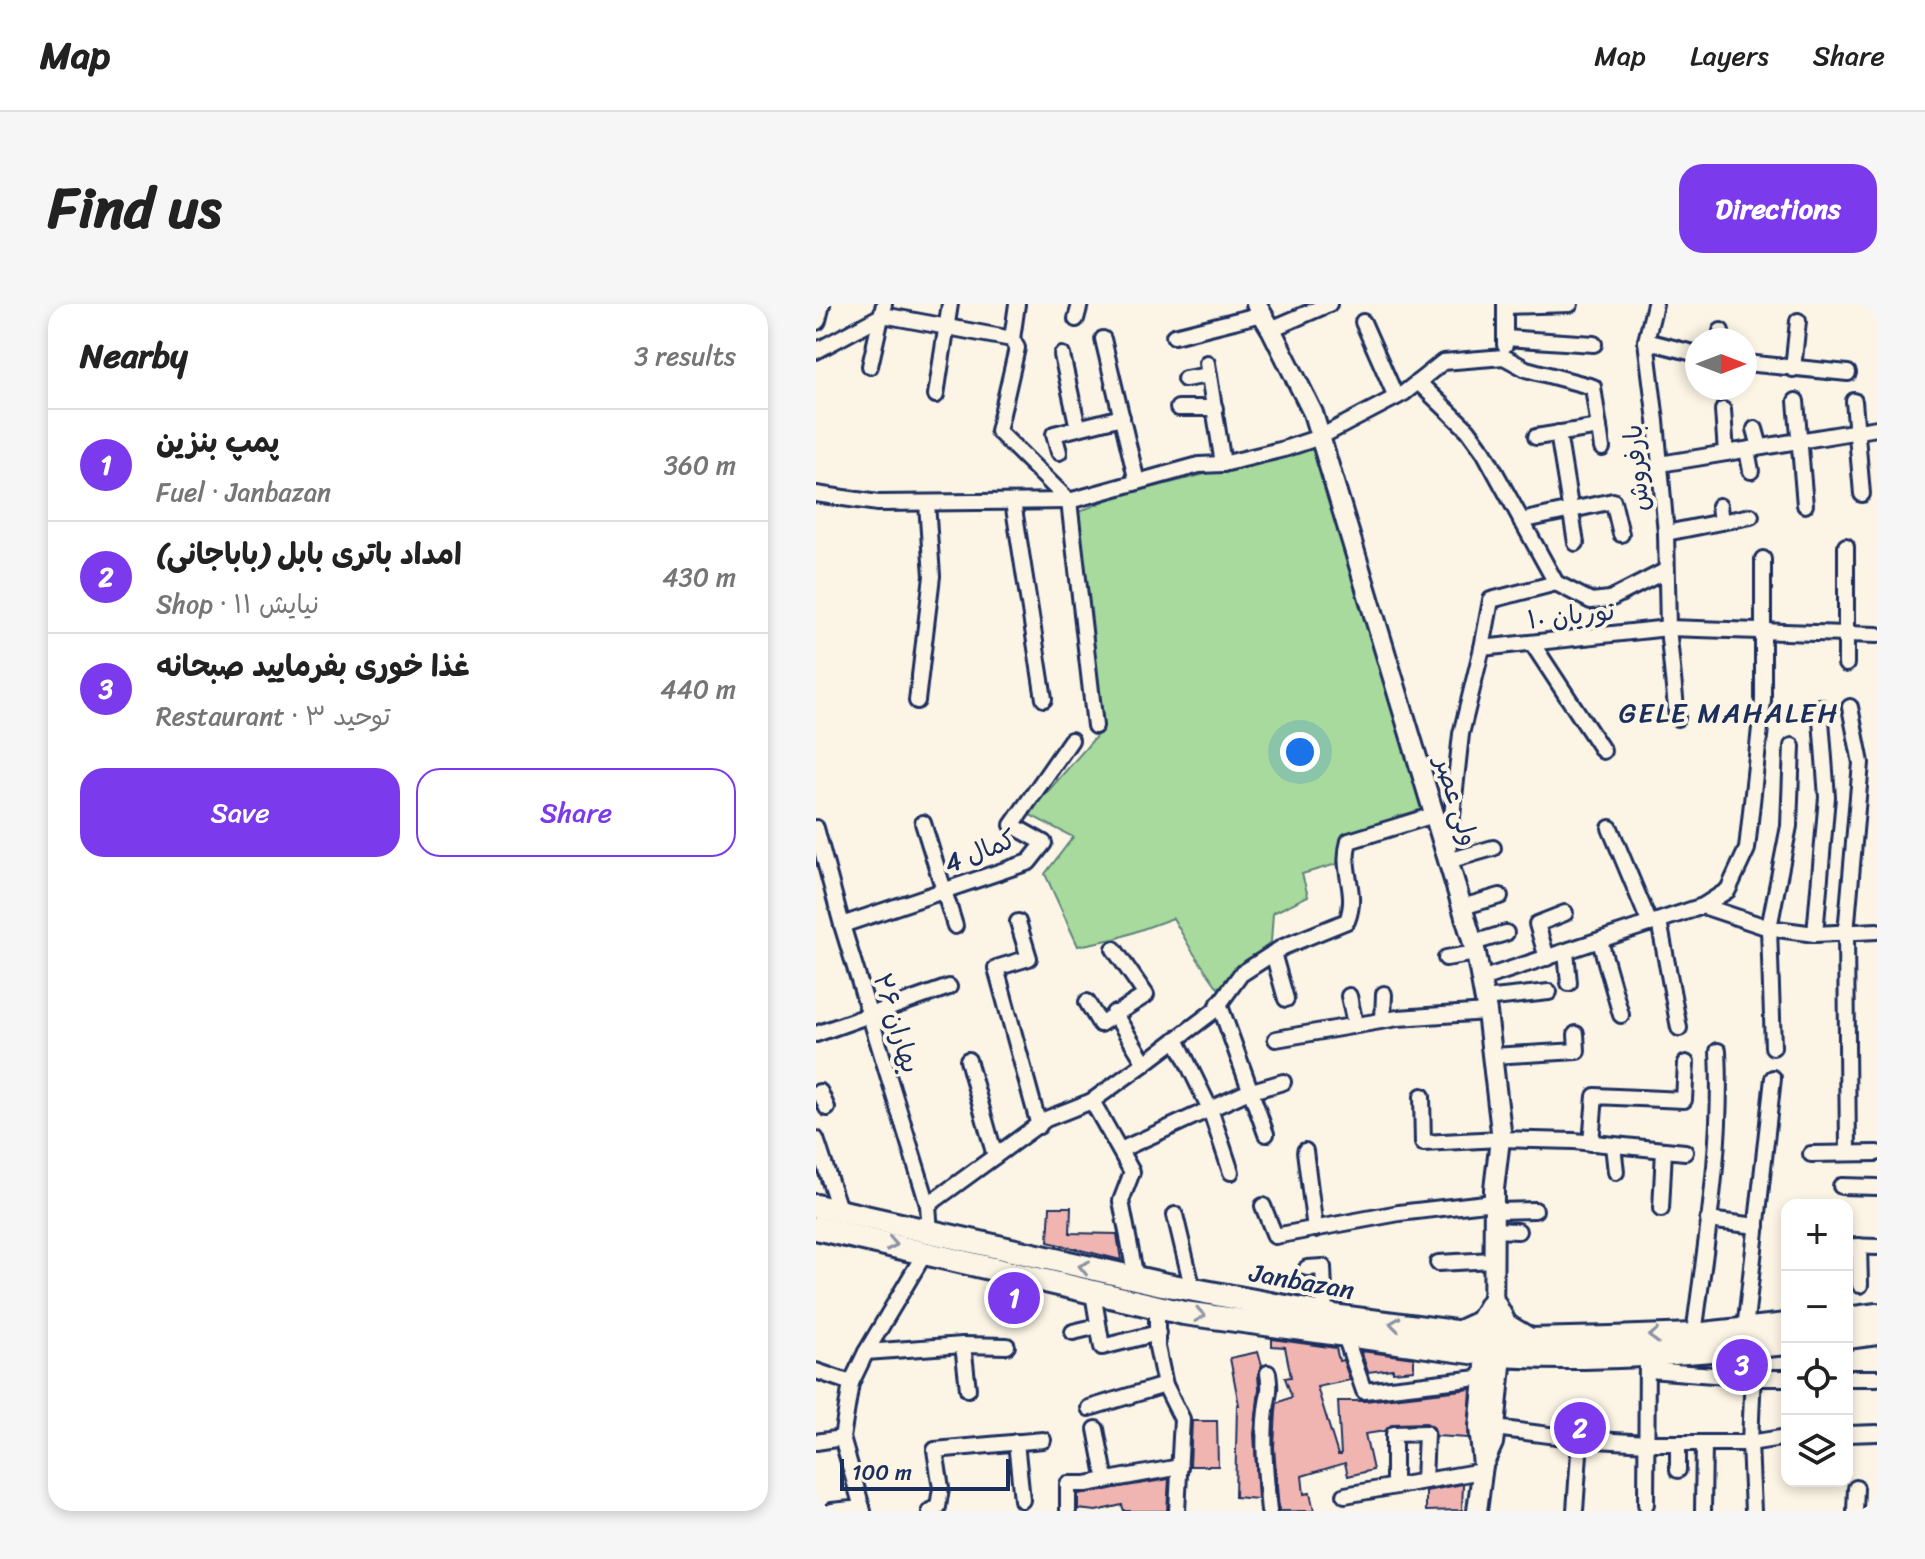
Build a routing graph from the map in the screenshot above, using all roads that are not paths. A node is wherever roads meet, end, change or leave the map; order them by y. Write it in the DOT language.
graph roads {
  1 [pos="820,304"];
  2 [pos="950,304"];
  3 [pos="1017,304"];
  4 [pos="1080,304"];
  5 [pos="1329,304"];
  6 [pos="1570,304"];
  7 [pos="1655,304"];
  8 [pos="1505,305"];
  9 [pos="884,309"];
  10 [pos="1263,316"];
  11 [pos="1076,319"];
  12 [pos="816,320"];
  13 [pos="1798,321"];
  14 [pos="1363,322"];
  15 [pos="948,326"];
  16 [pos="1174,336"];
  17 [pos="1505,338"];
  18 [pos="1012,339"];
  19 [pos="1103,339"];
  20 [pos="1646,341"];
  21 [pos="1594,344"];
  22 [pos="816,351"];
  23 [pos="1685,351"];
  24 [pos="1062,355"];
  25 [pos="1504,357"];
  26 [pos="1757,364"];
  27 [pos="870,366"];
  28 [pos="1793,369"];
  29 [pos="1848,373"];
  30 [pos="1185,379"];
  31 [pos="1418,382"];
  32 [pos="936,395"];
  33 [pos="1396,397"];
  34 [pos="1796,401"];
  35 [pos="1854,401"];
  36 [pos="1178,408"];
  37 [pos="1215,408"];
  38 [pos="1723,410"];
  39 [pos="1122,417"];
  40 [pos="1599,427"];
  41 [pos="1078,428"];
  42 [pos="1877,428"];
  43 [pos="1755,429"];
  44 [pos="1857,431"];
  45 [pos="1558,433"];
  46 [pos="1320,437"];
  47 [pos="1536,437"];
  48 [pos="1800,441"];
  49 [pos="1602,448"];
  50 [pos="1754,449"];
  51 [pos="1059,452"];
  52 [pos="1726,453"];
  53 [pos="1223,464"];
  54 [pos="1660,464"];
  55 [pos="1751,471"];
  56 [pos="1137,482"];
  57 [pos="816,494"];
  58 [pos="1862,494"];
  59 [pos="1069,501"];
  60 [pos="1013,502"];
  61 [pos="927,503"];
  62 [pos="1805,505"];
  63 [pos="1719,506"];
  64 [pos="1571,510"];
  65 [pos="1751,516"];
  66 [pos="1521,521"];
  67 [pos="1721,522"];
  68 [pos="1666,533"];
  69 [pos="1621,534"];
  70 [pos="1576,543"];
  71 [pos="1846,546"];
  72 [pos="1763,559"];
  73 [pos="1665,571"];
  74 [pos="1556,583"];
  75 [pos="1668,628"];
  76 [pos="1763,631"];
  77 [pos="1846,634"];
  78 [pos="1877,635"];
  79 [pos="1532,643"];
  80 [pos="1482,648"];
  81 [pos="1846,664"];
  82 [pos="1044,699"];
  83 [pos="917,701"];
  84 [pos="1820,707"];
  85 [pos="1850,707"];
  86 [pos="1677,718"];
  87 [pos="1095,726"];
  88 [pos="1071,740"];
  89 [pos="1792,746"];
  90 [pos="1603,751"];
  91 [pos="1434,815"];
  92 [pos="923,823"];
  93 [pos="816,828"];
  94 [pos="1610,828"];
  95 [pos="1493,848"];
  96 [pos="1448,859"];
  97 [pos="946,891"];
  98 [pos="1500,896"];
  99 [pos="1703,906"];
  100 [pos="1462,907"];
  101 [pos="1565,913"];
  102 [pos="1018,922"];
  103 [pos="1655,923"];
  104 [pos="842,925"];
  105 [pos="955,926"];
  106 [pos="1769,928"];
  107 [pos="1877,931"];
  108 [pos="1506,933"];
  109 [pos="1846,933"];
  110 [pos="1815,934"];
  111 [pos="1600,941"];
  112 [pos="1475,948"];
  113 [pos="1114,949"];
  114 [pos="1566,952"];
  115 [pos="1273,953"];
  116 [pos="1446,958"];
  117 [pos="1547,958"];
  118 [pos="1481,979"];
  119 [pos="1569,983"];
  120 [pos="949,987"];
  121 [pos="1549,992"];
  122 [pos="1384,994"];
  123 [pos="1349,996"];
  124 [pos="1286,999"];
  125 [pos="1087,1002"];
  126 [pos="1219,1003"];
  127 [pos="1485,1006"];
  128 [pos="1114,1013"];
  129 [pos="1621,1015"];
  130 [pos="870,1016"];
  131 [pos="1383,1020"];
  132 [pos="1355,1024"];
  133 [pos="1679,1028"];
  134 [pos="816,1034"];
  135 [pos="1576,1034"];
  136 [pos="1176,1039"];
  137 [pos="1276,1039"];
  138 [pos="1773,1047"];
  139 [pos="1718,1051"];
  140 [pos="1492,1056"];
  141 [pos="968,1060"];
  142 [pos="1145,1063"];
  143 [pos="1686,1063"];
  144 [pos="1773,1078"];
  145 [pos="1283,1082"];
  146 [pos="1252,1091"];
  147 [pos="816,1093"];
  148 [pos="1422,1096"];
  149 [pos="1092,1101"];
  150 [pos="827,1108"];
  151 [pos="1210,1109"];
  152 [pos="1039,1126"];
  153 [pos="1405,1129"];
  154 [pos="1422,1129"];
  155 [pos="1266,1134"];
  156 [pos="816,1139"];
  157 [pos="1500,1139"];
  158 [pos="1591,1143"];
  159 [pos="1613,1145"];
  160 [pos="1120,1150"];
  161 [pos="1664,1150"];
  162 [pos="1305,1151"];
  163 [pos="1685,1152"];
  164 [pos="1848,1153"];
  165 [pos="1877,1153"];
  166 [pos="1811,1154"];
  167 [pos="995,1156"];
  168 [pos="1231,1172"];
  169 [pos="1616,1172"];
  170 [pos="1841,1186"];
  171 [pos="1877,1187"];
  172 [pos="928,1205"];
  173 [pos="1263,1206"];
  174 [pos="1494,1206"];
  175 [pos="1661,1209"];
  176 [pos="1535,1210"];
  177 [pos="840,1212"];
  178 [pos="1175,1215"];
  179 [pos="1708,1220"];
  180 [pos="817,1224"];
  181 [pos="1757,1226"];
  182 [pos="1315,1229"];
  183 [pos="1493,1230"];
  184 [pos="1518,1231"];
  185 [pos="928,1242"];
  186 [pos="1853,1246"];
  187 [pos="1877,1247"];
  188 [pos="1493,1260"];
  189 [pos="1438,1263"];
  190 [pos="1307,1268"];
  191 [pos="1136,1278"];
  192 [pos="1860,1285"];
  193 [pos="1193,1290"];
  194 [pos="1093,1293"];
  195 [pos="1493,1298"];
  196 [pos="1157,1308"];
  197 [pos="1325,1314"];
  198 [pos="1877,1315"];
  199 [pos="1853,1318"];
  200 [pos="1098,1326"];
  201 [pos="1781,1327"];
  202 [pos="1073,1332"];
  203 [pos="1158,1333"];
  204 [pos="1877,1333"];
  205 [pos="1694,1335"];
  206 [pos="1345,1336"];
  207 [pos="1853,1336"];
  208 [pos="1749,1338"];
  209 [pos="1454,1341"];
  210 [pos="1781,1342"];
  211 [pos="963,1345"];
  212 [pos="1007,1346"];
  213 [pos="1536,1349"];
  214 [pos="866,1352"];
  215 [pos="1648,1362"];
  216 [pos="1489,1369"];
  217 [pos="816,1371"];
  218 [pos="1268,1373"];
  219 [pos="1752,1378"];
  220 [pos="1781,1378"];
  221 [pos="1853,1378"];
  222 [pos="1877,1378"];
  223 [pos="851,1383"];
  224 [pos="1165,1385"];
  225 [pos="968,1389"];
  226 [pos="1089,1408"];
  227 [pos="1495,1428"];
  228 [pos="1096,1429"];
  229 [pos="1877,1433"];
  230 [pos="1853,1434"];
  231 [pos="842,1438"];
  232 [pos="1781,1438"];
  233 [pos="1580,1439"];
  234 [pos="1043,1440"];
  235 [pos="816,1442"];
  236 [pos="1016,1442"];
  237 [pos="1648,1443"];
  238 [pos="1750,1443"];
  239 [pos="1678,1444"];
  240 [pos="1704,1444"];
  241 [pos="1180,1467"];
  242 [pos="1482,1468"];
  243 [pos="1678,1470"];
  244 [pos="1106,1481"];
  245 [pos="1424,1481"];
  246 [pos="1394,1486"];
  247 [pos="1856,1488"];
  248 [pos="1345,1495"];
  249 [pos="1022,1500"];
  250 [pos="1646,1504"];
  251 [pos="863,1509"];
  252 [pos="936,1510"];
  253 [pos="832,1511"];
  254 [pos="1068,1511"];
  255 [pos="1177,1511"];
  256 [pos="1269,1511"];
  257 [pos="1477,1511"];
  258 [pos="1575,1511"];
  259 [pos="1703,1511"];
  260 [pos="1753,1511"];
  261 [pos="1855,1511"];
  1 -- 12 [label="main road"];
  2 -- 15 [label="street"];
  3 -- 18 [label="street"];
  4 -- 11 [label="street"];
  5 -- 10 [label="street"];
  6 -- 8 [label="street"];
  7 -- 20 [label="street, بارفروش"];
  8 -- 17 [label="street"];
  9 -- 15 [label="street"];
  9 -- 22 [label="street"];
  9 -- 27 [label="street"];
  10 -- 16 [label="street"];
  10 -- 46 [label="main road, ولی عصر"];
  13 -- 28 [label="street"];
  14 -- 33 [label="street"];
  15 -- 18 [label="street"];
  15 -- 32 [label="street"];
  17 -- 21 [label="street"];
  17 -- 25 [label="street"];
  18 -- 59 [label="street"];
  19 -- 39 [label="street"];
  20 -- 23 [label="street"];
  20 -- 54 [label="street, بارفروش"];
  24 -- 41 [label="street"];
  25 -- 31 [label="street"];
  25 -- 40 [label="street"];
  26 -- 28 [label="street"];
  28 -- 29 [label="street"];
  30 -- 37 [label="street"];
  31 -- 33 [label="street"];
  31 -- 66 [label="street"];
  33 -- 46 [label="street"];
  34 -- 48 [label="street"];
  35 -- 44 [label="street"];
  36 -- 37 [label="street"];
  37 -- 53 [label="street"];
  38 -- 52 [label="street"];
  39 -- 41 [label="street"];
  39 -- 56 [label="street"];
  40 -- 45 [label="street"];
  40 -- 49 [label="street"];
  41 -- 51 [label="street"];
  42 -- 44 [label="street"];
  43 -- 50 [label="street"];
  44 -- 48 [label="street"];
  44 -- 58 [label="street"];
  45 -- 47 [label="street"];
  45 -- 64 [label="street"];
  46 -- 53 [label="street"];
  46 -- 91 [label="main road, ولی عصر"];
  48 -- 50 [label="street"];
  48 -- 62 [label="street"];
  50 -- 52 [label="street"];
  50 -- 55 [label="street"];
  52 -- 54 [label="street"];
  53 -- 56 [label="street"];
  54 -- 68 [label="street, بارفروش"];
  56 -- 59 [label="street"];
  57 -- 61 [label="street"];
  59 -- 60 [label="street"];
  59 -- 87 [label="street"];
  60 -- 61 [label="street"];
  60 -- 82 [label="street"];
  61 -- 83 [label="street"];
  63 -- 67 [label="street"];
  64 -- 66 [label="street"];
  64 -- 69 [label="street"];
  64 -- 70 [label="street"];
  65 -- 67 [label="street"];
  66 -- 74 [label="street"];
  67 -- 68 [label="street"];
  68 -- 73 [label="street, بارفروش"];
  71 -- 77 [label="street"];
  72 -- 76 [label="street"];
  73 -- 74 [label="street"];
  73 -- 75 [label="street, بارفروش"];
  74 -- 80 [label="street"];
  75 -- 76 [label="street, نوریان ۱۰"];
  75 -- 79 [label="street, نوریان ۱۰"];
  75 -- 86 [label="street, بارفروش"];
  76 -- 77 [label="street, نوریان ۱۰"];
  76 -- 99 [label="street"];
  77 -- 78 [label="street, نوریان ۱۰"];
  77 -- 81 [label="street"];
  79 -- 80 [label="street, نوریان ۱۰"];
  79 -- 90 [label="street"];
  80 -- 96 [label="street"];
  84 -- 110 [label="street"];
  85 -- 109 [label="street"];
  88 -- 97 [label="street, کمال 4"];
  89 -- 106 [label="street"];
  91 -- 96 [label="main road, ولی عصر"];
  91 -- 115 [label="street"];
  92 -- 97 [label="street"];
  93 -- 104 [label="street, بهاران ۲۶"];
  94 -- 103 [label="street"];
  95 -- 96 [label="street"];
  96 -- 100 [label="main road, ولی عصر"];
  97 -- 104 [label="street, کمال 4"];
  97 -- 105 [label="street"];
  98 -- 100 [label="street"];
  99 -- 103 [label="street"];
  99 -- 106 [label="street"];
  100 -- 112 [label="main road, ولی عصر"];
  101 -- 117 [label="street"];
  102 -- 152 [label="street"];
  103 -- 111 [label="street"];
  103 -- 133 [label="street"];
  104 -- 130 [label="street, بهاران ۲۶"];
  106 -- 110 [label="street"];
  106 -- 138 [label="street"];
  107 -- 109 [label="street"];
  108 -- 112 [label="street"];
  109 -- 110 [label="street"];
  109 -- 164 [label="street"];
  111 -- 114 [label="street"];
  111 -- 129 [label="street"];
  112 -- 116 [label="street"];
  112 -- 118 [label="main road, ولی عصر"];
  113 -- 128 [label="street"];
  114 -- 117 [label="street"];
  114 -- 119 [label="street"];
  115 -- 124 [label="street"];
  115 -- 126 [label="street"];
  117 -- 118 [label="street"];
  118 -- 127 [label="main road, ولی عصر"];
  120 -- 130 [label="street"];
  121 -- 127 [label="street"];
  122 -- 131 [label="street"];
  123 -- 132 [label="street"];
  125 -- 128 [label="street"];
  126 -- 136 [label="street"];
  126 -- 146 [label="street"];
  127 -- 131 [label="street"];
  127 -- 140 [label="main road, ولی عصر"];
  128 -- 142 [label="street"];
  130 -- 134 [label="street"];
  130 -- 172 [label="street, بهاران ۲۶"];
  131 -- 132 [label="street"];
  132 -- 137 [label="street"];
  135 -- 140 [label="street"];
  136 -- 142 [label="street"];
  136 -- 151 [label="street"];
  139 -- 179 [label="street"];
  140 -- 157 [label="main road, ولی عصر"];
  141 -- 167 [label="street"];
  142 -- 149 [label="street"];
  143 -- 158 [label="street"];
  144 -- 181 [label="street"];
  145 -- 146 [label="street"];
  146 -- 151 [label="street"];
  146 -- 155 [label="street"];
  147 -- 150 [label="street"];
  148 -- 154 [label="street"];
  149 -- 152 [label="street"];
  149 -- 160 [label="street"];
  151 -- 160 [label="street"];
  151 -- 168 [label="street"];
  152 -- 167 [label="street"];
  153 -- 154 [label="street"];
  154 -- 157 [label="street"];
  156 -- 177 [label="street"];
  157 -- 158 [label="street"];
  157 -- 174 [label="main road, ولی عصر"];
  158 -- 159 [label="street"];
  159 -- 161 [label="street"];
  159 -- 169 [label="street"];
  160 -- 191 [label="street"];
  161 -- 163 [label="street"];
  161 -- 175 [label="street"];
  162 -- 182 [label="street"];
  164 -- 165 [label="street"];
  164 -- 166 [label="street"];
  167 -- 172 [label="street"];
  170 -- 171 [label="street"];
  172 -- 185 [label="street, بهاران ۲۶"];
  173 -- 182 [label="street"];
  174 -- 176 [label="street"];
  174 -- 182 [label="street"];
  174 -- 183 [label="main road, ولی عصر"];
  177 -- 180 [label="highway, Janbazan"];
  177 -- 185 [label="highway, Janbazan"];
  178 -- 193 [label="street"];
  179 -- 181 [label="street"];
  179 -- 205 [label="street"];
  180 -- 185 [label="highway, Janbazan, one-way"];
  181 -- 208 [label="street"];
  183 -- 184 [label="street"];
  183 -- 188 [label="main road, ولی عصر"];
  191 -- 185 [label="highway, Janbazan, one-way"];
  185 -- 194 [label="highway, Janbazan"];
  185 -- 214 [label="street"];
  186 -- 187 [label="street"];
  186 -- 192 [label="street"];
  188 -- 189 [label="street"];
  188 -- 195 [label="main road, ولی عصر"];
  190 -- 197 [label="street"];
  191 -- 193 [label="highway, Janbazan"];
  193 -- 197 [label="highway, Janbazan"];
  194 -- 196 [label="highway, Janbazan"];
  194 -- 200 [label="street"];
  195 -- 209 [label="main road"];
  195 -- 213 [label="main road"];
  195 -- 216 [label="main road, ولی عصر"];
  196 -- 203 [label="street"];
  196 -- 206 [label="highway, Janbazan, one-way"];
  209 -- 197 [label="highway, Janbazan, one-way"];
  198 -- 199 [label="highway"];
  200 -- 202 [label="street"];
  200 -- 203 [label="street"];
  201 -- 208 [label="highway, Janbazan"];
  203 -- 224 [label="street"];
  204 -- 207 [label="highway"];
  205 -- 208 [label="highway, Janbazan"];
  205 -- 213 [label="highway, Janbazan, one-way"];
  206 -- 209 [label="highway, Janbazan"];
  206 -- 216 [label="street"];
  208 -- 210 [label="highway, Janbazan"];
  208 -- 215 [label="highway, Janbazan"];
  208 -- 219 [label="street"];
  209 -- 216 [label="highway, Janbazan"];
  211 -- 212 [label="street"];
  211 -- 214 [label="street"];
  211 -- 225 [label="street"];
  213 -- 215 [label="highway, Janbazan"];
  213 -- 216 [label="highway, Janbazan"];
  213 -- 216 [label="main road"];
  214 -- 223 [label="street"];
  215 -- 219 [label="street"];
  215 -- 237 [label="street"];
  216 -- 227 [label="main road"];
  216 -- 242 [label="main road"];
  217 -- 223 [label="street"];
  218 -- 256 [label="street"];
  219 -- 220 [label="street"];
  219 -- 238 [label="street"];
  221 -- 222 [label="street"];
  223 -- 231 [label="street"];
  224 -- 226 [label="street"];
  224 -- 241 [label="street"];
  227 -- 233 [label="street"];
  227 -- 242 [label="main road"];
  228 -- 244 [label="street"];
  229 -- 230 [label="street"];
  231 -- 235 [label="street"];
  231 -- 251 [label="street"];
  232 -- 238 [label="street"];
  233 -- 237 [label="street"];
  233 -- 258 [label="street"];
  234 -- 236 [label="street"];
  236 -- 249 [label="street"];
  236 -- 252 [label="street"];
  237 -- 239 [label="street"];
  237 -- 250 [label="street"];
  238 -- 240 [label="street"];
  238 -- 260 [label="street"];
  239 -- 240 [label="street"];
  239 -- 243 [label="street"];
  240 -- 259 [label="street"];
  241 -- 244 [label="street"];
  241 -- 255 [label="street"];
  242 -- 245 [label="street"];
  242 -- 257 [label="main road"];
  244 -- 254 [label="street"];
  245 -- 246 [label="street"];
  245 -- 246 [label="street"];
  246 -- 248 [label="street"];
  247 -- 261 [label="street"];
  251 -- 253 [label="street"];
}
